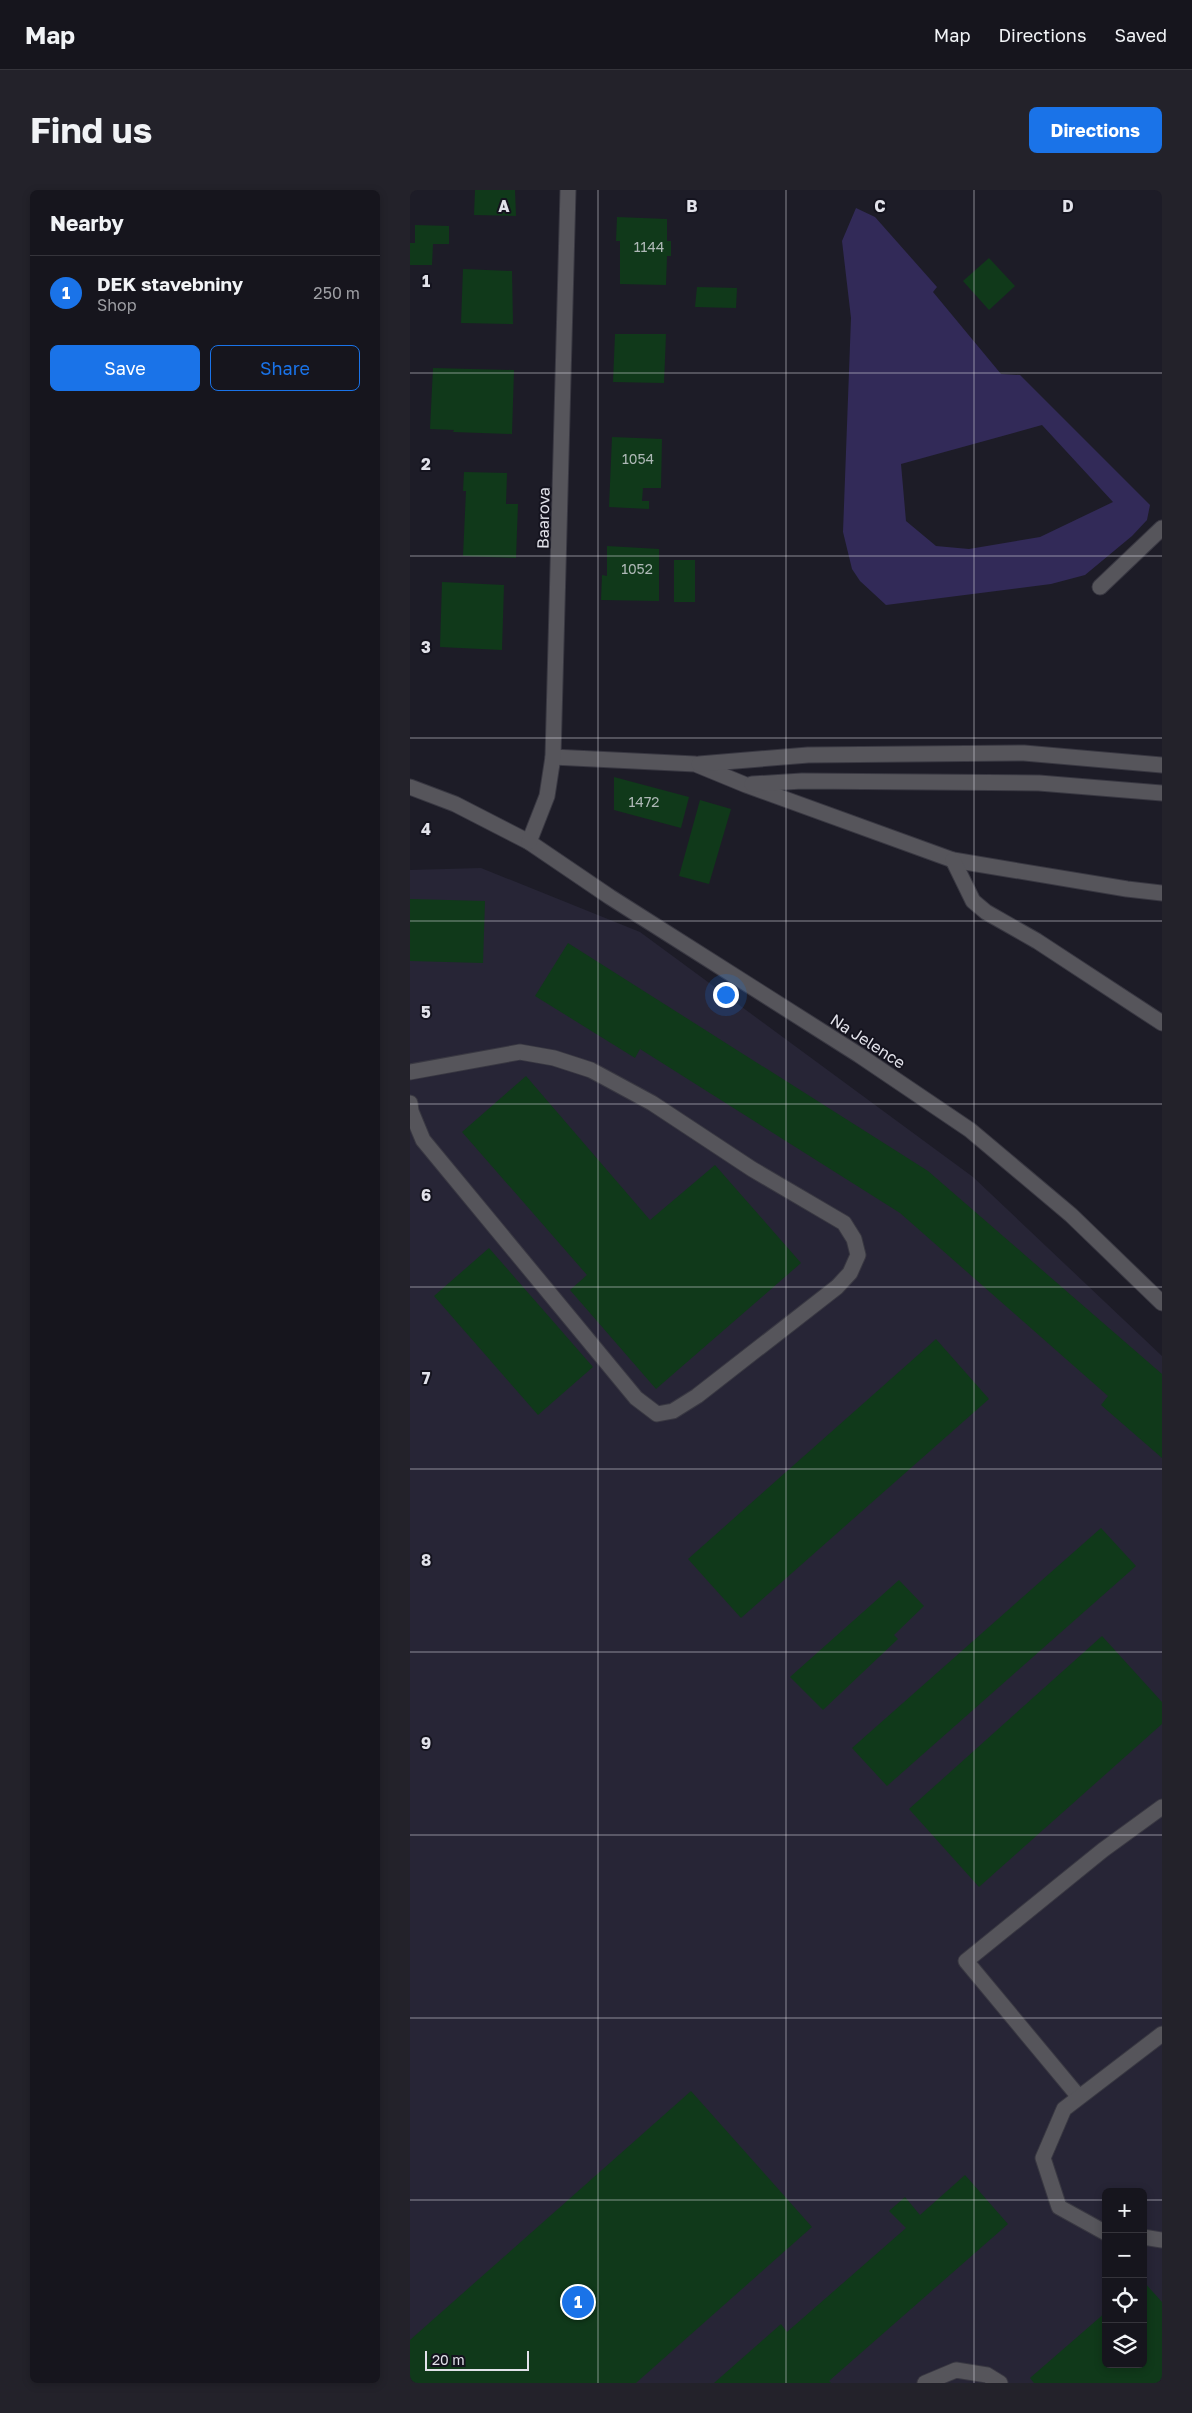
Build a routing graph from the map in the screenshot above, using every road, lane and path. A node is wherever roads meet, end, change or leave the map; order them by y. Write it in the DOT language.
graph roads {
  1 [pos="568,190"];
  2 [pos="1162,528"];
  3 [pos="1100,587"];
  4 [pos="553,757"];
  5 [pos="695,764"];
  6 [pos="1162,765"];
  7 [pos="746,785"];
  8 [pos="410,787"];
  9 [pos="1162,793"];
  10 [pos="529,842"];
  11 [pos="954,860"];
  12 [pos="1162,893"];
  13 [pos="1162,1023"];
  14 [pos="410,1072"];
  15 [pos="410,1103"];
  16 [pos="1162,1303"];
  17 [pos="1162,1807"];
  18 [pos="1162,2034"];
  19 [pos="1079,2097"];
  20 [pos="1104,2233"];
  21 [pos="1147,2238"];
  22 [pos="1162,2240"];
  23 [pos="925,2383"];
  24 [pos="1000,2383"];
  1 -- 4 [label="street, Baarova"];
  2 -- 3 [label="street"];
  4 -- 5 [label="street"];
  4 -- 10 [label="street, Baarova"];
  5 -- 6 [label="street"];
  5 -- 7 [label="street"];
  7 -- 9 [label="street"];
  7 -- 11 [label="street"];
  8 -- 10 [label="street, Na Jelence"];
  10 -- 16 [label="street, Na Jelence"];
  11 -- 12 [label="street"];
  11 -- 13 [label="street"];
  14 -- 15 [label="street"];
  17 -- 19 [label="street"];
  18 -- 19 [label="street"];
  19 -- 20 [label="street"];
  21 -- 22 [label="street"];
  23 -- 24 [label="street"];
}
